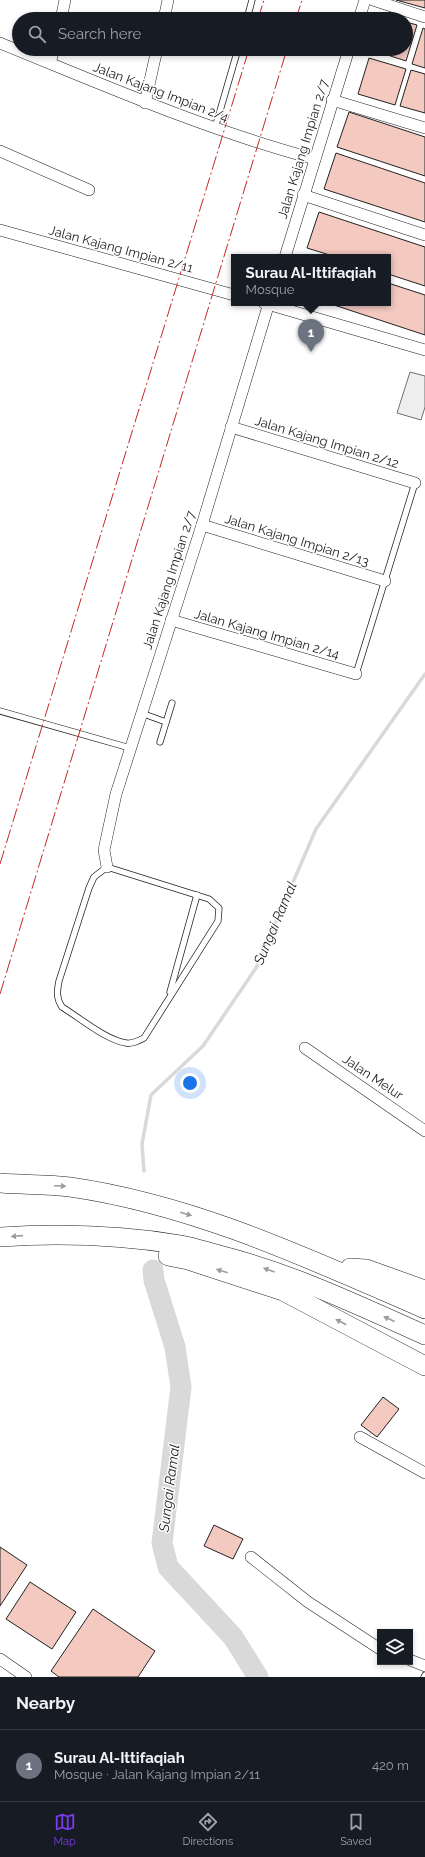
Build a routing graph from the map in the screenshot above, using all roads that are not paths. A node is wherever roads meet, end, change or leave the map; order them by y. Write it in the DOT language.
graph roads {
  1 [pos="65,0"];
  2 [pos="168,0"];
  3 [pos="252,0"];
  4 [pos="365,0"];
  5 [pos="373,0"];
  6 [pos="62,12"];
  7 [pos="165,12"];
  8 [pos="249,12"];
  9 [pos="361,12"];
  10 [pos="410,12"];
  11 [pos="413,13"];
  12 [pos="425,17"];
  13 [pos="0,43"];
  14 [pos="12,48"];
  15 [pos="32,56"];
  16 [pos="52,56"];
  17 [pos="155,56"];
  18 [pos="236,56"];
  19 [pos="347,56"];
  20 [pos="50,63"];
  21 [pos="332,100"];
  22 [pos="145,103"];
  23 [pos="425,128"];
  24 [pos="215,129"];
  25 [pos="0,151"];
  26 [pos="315,159"];
  27 [pos="89,190"];
  28 [pos="303,195"];
  29 [pos="0,230"];
  30 [pos="425,234"];
  31 [pos="286,254"];
  32 [pos="231,294"];
  33 [pos="267,306"];
  34 [pos="278,306"];
  35 [pos="425,350"];
  36 [pos="230,427"];
  37 [pos="415,483"];
  38 [pos="202,525"];
  39 [pos="385,581"];
  40 [pos="171,620"];
  41 [pos="356,674"];
  42 [pos="172,703"];
  43 [pos="0,711"];
  44 [pos="141,713"];
  45 [pos="166,722"];
  46 [pos="160,742"];
  47 [pos="130,748"];
  48 [pos="106,867"];
  49 [pos="197,895"];
  50 [pos="168,998"];
  51 [pos="305,1048"];
  52 [pos="425,1131"];
  53 [pos="0,1183"];
  54 [pos="50,1234"];
  55 [pos="0,1237"];
  56 [pos="331,1267"];
  57 [pos="425,1290"];
  58 [pos="425,1309"];
  59 [pos="425,1335"];
  60 [pos="425,1366"];
  61 [pos="360,1437"];
  62 [pos="425,1473"];
  63 [pos="251,1557"];
  64 [pos="377,1646"];
  65 [pos="0,1659"];
  66 [pos="413,1661"];
  67 [pos="425,1666"];
  68 [pos="26,1677"];
  1 -- 6 [label="street"];
  2 -- 7 [label="street"];
  3 -- 8 [label="lane"];
  4 -- 9 [label="street"];
  5 -- 10 [label="street"];
  11 -- 12 [label="street"];
  13 -- 14 [label="street, Jalan Kajang Impian 2/4"];
  15 -- 20 [label="street, Jalan Kajang Impian 2/4"];
  16 -- 20 [label="street"];
  17 -- 22 [label="street"];
  18 -- 24 [label="lane"];
  19 -- 21 [label="street, Jalan Kajang Impian 2/7"];
  20 -- 22 [label="street, Jalan Kajang Impian 2/4"];
  21 -- 23 [label="street"];
  21 -- 26 [label="street, Jalan Kajang Impian 2/7"];
  22 -- 24 [label="street, Jalan Kajang Impian 2/4"];
  24 -- 26 [label="street, Jalan Kajang Impian 2/4"];
  25 -- 27 [label="street"];
  26 -- 28 [label="street, Jalan Kajang Impian 2/7"];
  28 -- 30 [label="street"];
  28 -- 31 [label="street, Jalan Kajang Impian 2/7"];
  29 -- 32 [label="street, Jalan Kajang Impian 2/11"];
  33 -- 36 [label="street, Jalan Kajang Impian 2/7"];
  34 -- 35 [label="street"];
  36 -- 37 [label="street, Jalan Kajang Impian 2/12"];
  36 -- 38 [label="street, Jalan Kajang Impian 2/7"];
  37 -- 39 [label="lane"];
  38 -- 39 [label="street, Jalan Kajang Impian 2/13"];
  38 -- 40 [label="street, Jalan Kajang Impian 2/7"];
  39 -- 41 [label="lane"];
  40 -- 41 [label="street, Jalan Kajang Impian 2/14"];
  40 -- 44 [label="street, Jalan Kajang Impian 2/7"];
  42 -- 45 [label="lane"];
  43 -- 47 [label="lane"];
  44 -- 45 [label="lane"];
  44 -- 47 [label="street, Jalan Kajang Impian 2/7"];
  45 -- 46 [label="lane"];
  47 -- 48 [label="street, Jalan Kajang Impian 2/7"];
  48 -- 49 [label="lane"];
  48 -- 50 [label="lane"];
  49 -- 50 [label="lane"];
  49 -- 50 [label="lane"];
  51 -- 52 [label="street, Jalan Melur"];
  53 -- 56 [label="highway, one-way"];
  54 -- 55 [label="highway, one-way"];
  59 -- 54 [label="highway, one-way"];
  60 -- 54 [label="highway, one-way"];
  56 -- 57 [label="highway"];
  56 -- 58 [label="highway"];
  61 -- 62 [label="street"];
  63 -- 64 [label="street"];
  65 -- 68 [label="street"];
  66 -- 67 [label="street"];
}
